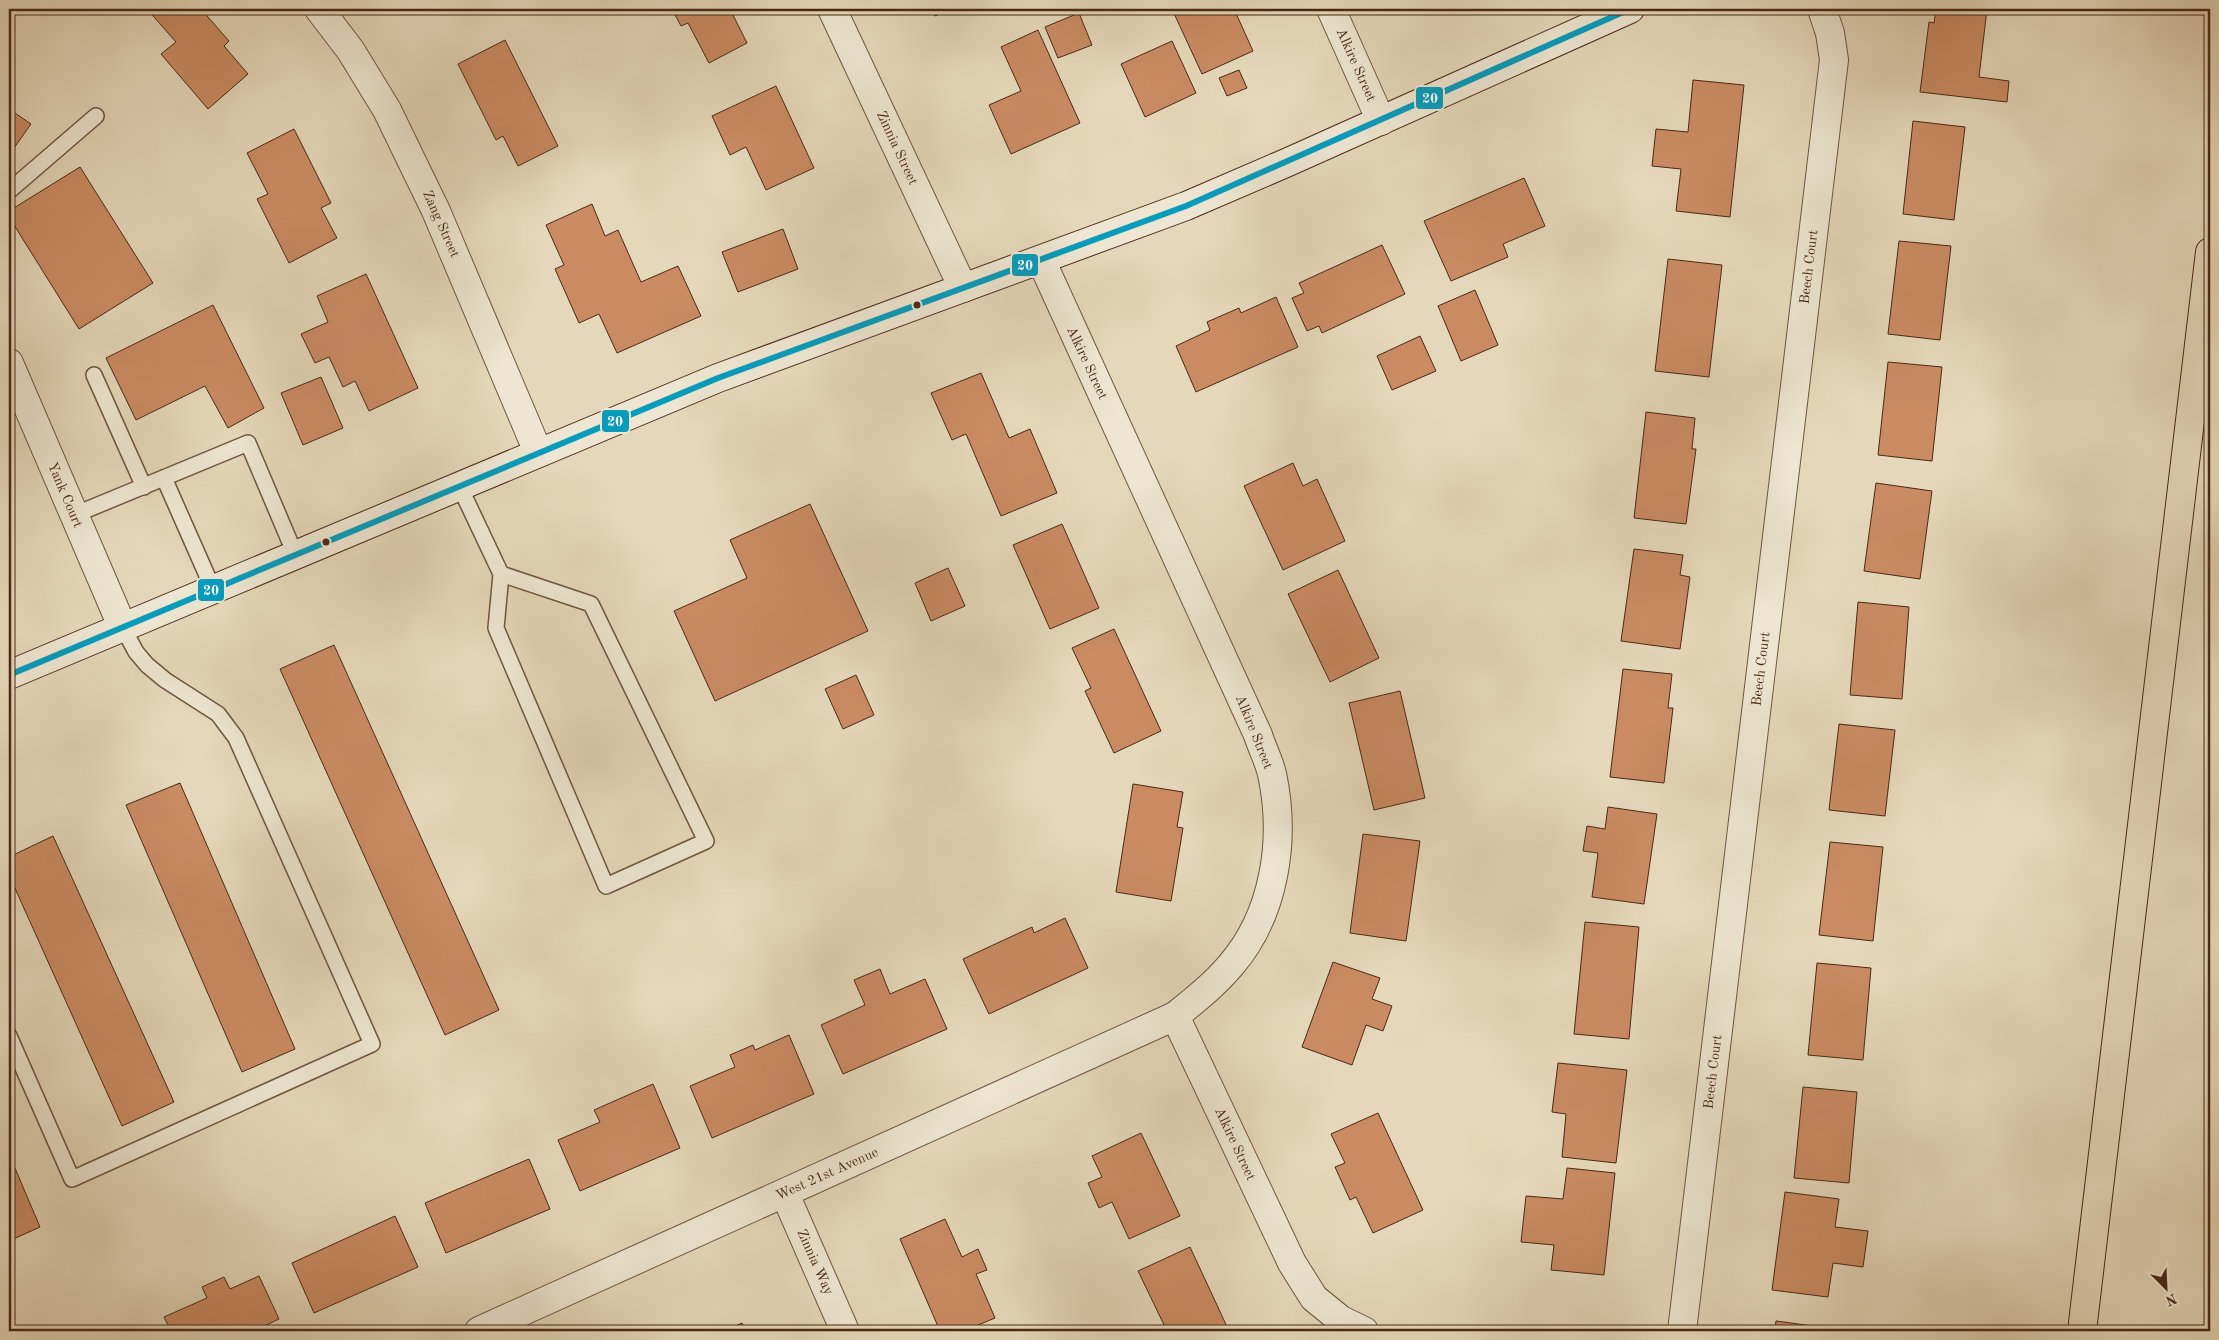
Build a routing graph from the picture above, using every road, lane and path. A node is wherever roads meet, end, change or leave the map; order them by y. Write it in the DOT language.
graph roads {
  1 [pos="319,9"];
  2 [pos="832,9"];
  3 [pos="1332,9"];
  4 [pos="1630,9"];
  5 [pos="1822,9"];
  6 [pos="96,116"];
  7 [pos="1381,121"];
  8 [pos="9,190"];
  9 [pos="2210,252"];
  10 [pos="1040,260"];
  11 [pos="963,288"];
  12 [pos="9,363"];
  13 [pos="94,375"];
  14 [pos="538,452"];
  15 [pos="164,478"];
  16 [pos="459,485"];
  17 [pos="144,487"];
  18 [pos="74,515"];
  19 [pos="295,554"];
  20 [pos="501,574"];
  21 [pos="213,589"];
  22 [pos="122,626"];
  23 [pos="9,675"];
  24 [pos="1175,1016"];
  25 [pos="9,1036"];
  26 [pos="785,1194"];
  27 [pos="479,1331"];
  28 [pos="845,1331"];
  29 [pos="1364,1331"];
  30 [pos="1682,1331"];
  31 [pos="2082,1331"];
  1 -- 14 [label="street, Zang Street"];
  2 -- 11 [label="street, Zinnia Street"];
  3 -- 7 [label="street, Alkire Street"];
  4 -- 7 [label="street"];
  5 -- 30 [label="street, Beech Court"];
  6 -- 8 [label="lane"];
  7 -- 10 [label="street"];
  9 -- 31 [label="highway"];
  10 -- 11 [label="street"];
  10 -- 24 [label="street, Alkire Street"];
  11 -- 14 [label="street"];
  12 -- 18 [label="street, Yank Court"];
  13 -- 17 [label="lane"];
  14 -- 16 [label="street"];
  15 -- 17 [label="lane"];
  15 -- 19 [label="lane"];
  15 -- 21 [label="lane"];
  16 -- 19 [label="street"];
  16 -- 20 [label="lane"];
  17 -- 18 [label="lane"];
  18 -- 22 [label="street, Yank Court"];
  19 -- 21 [label="street"];
  20 -- 20 [label="lane"];
  21 -- 22 [label="street"];
  22 -- 23 [label="street"];
  22 -- 25 [label="lane"];
  24 -- 26 [label="street, West 21st Avenue"];
  24 -- 29 [label="street, Alkire Street"];
  26 -- 27 [label="street, West 21st Avenue"];
  26 -- 28 [label="street, Zinnia Way"];
}
